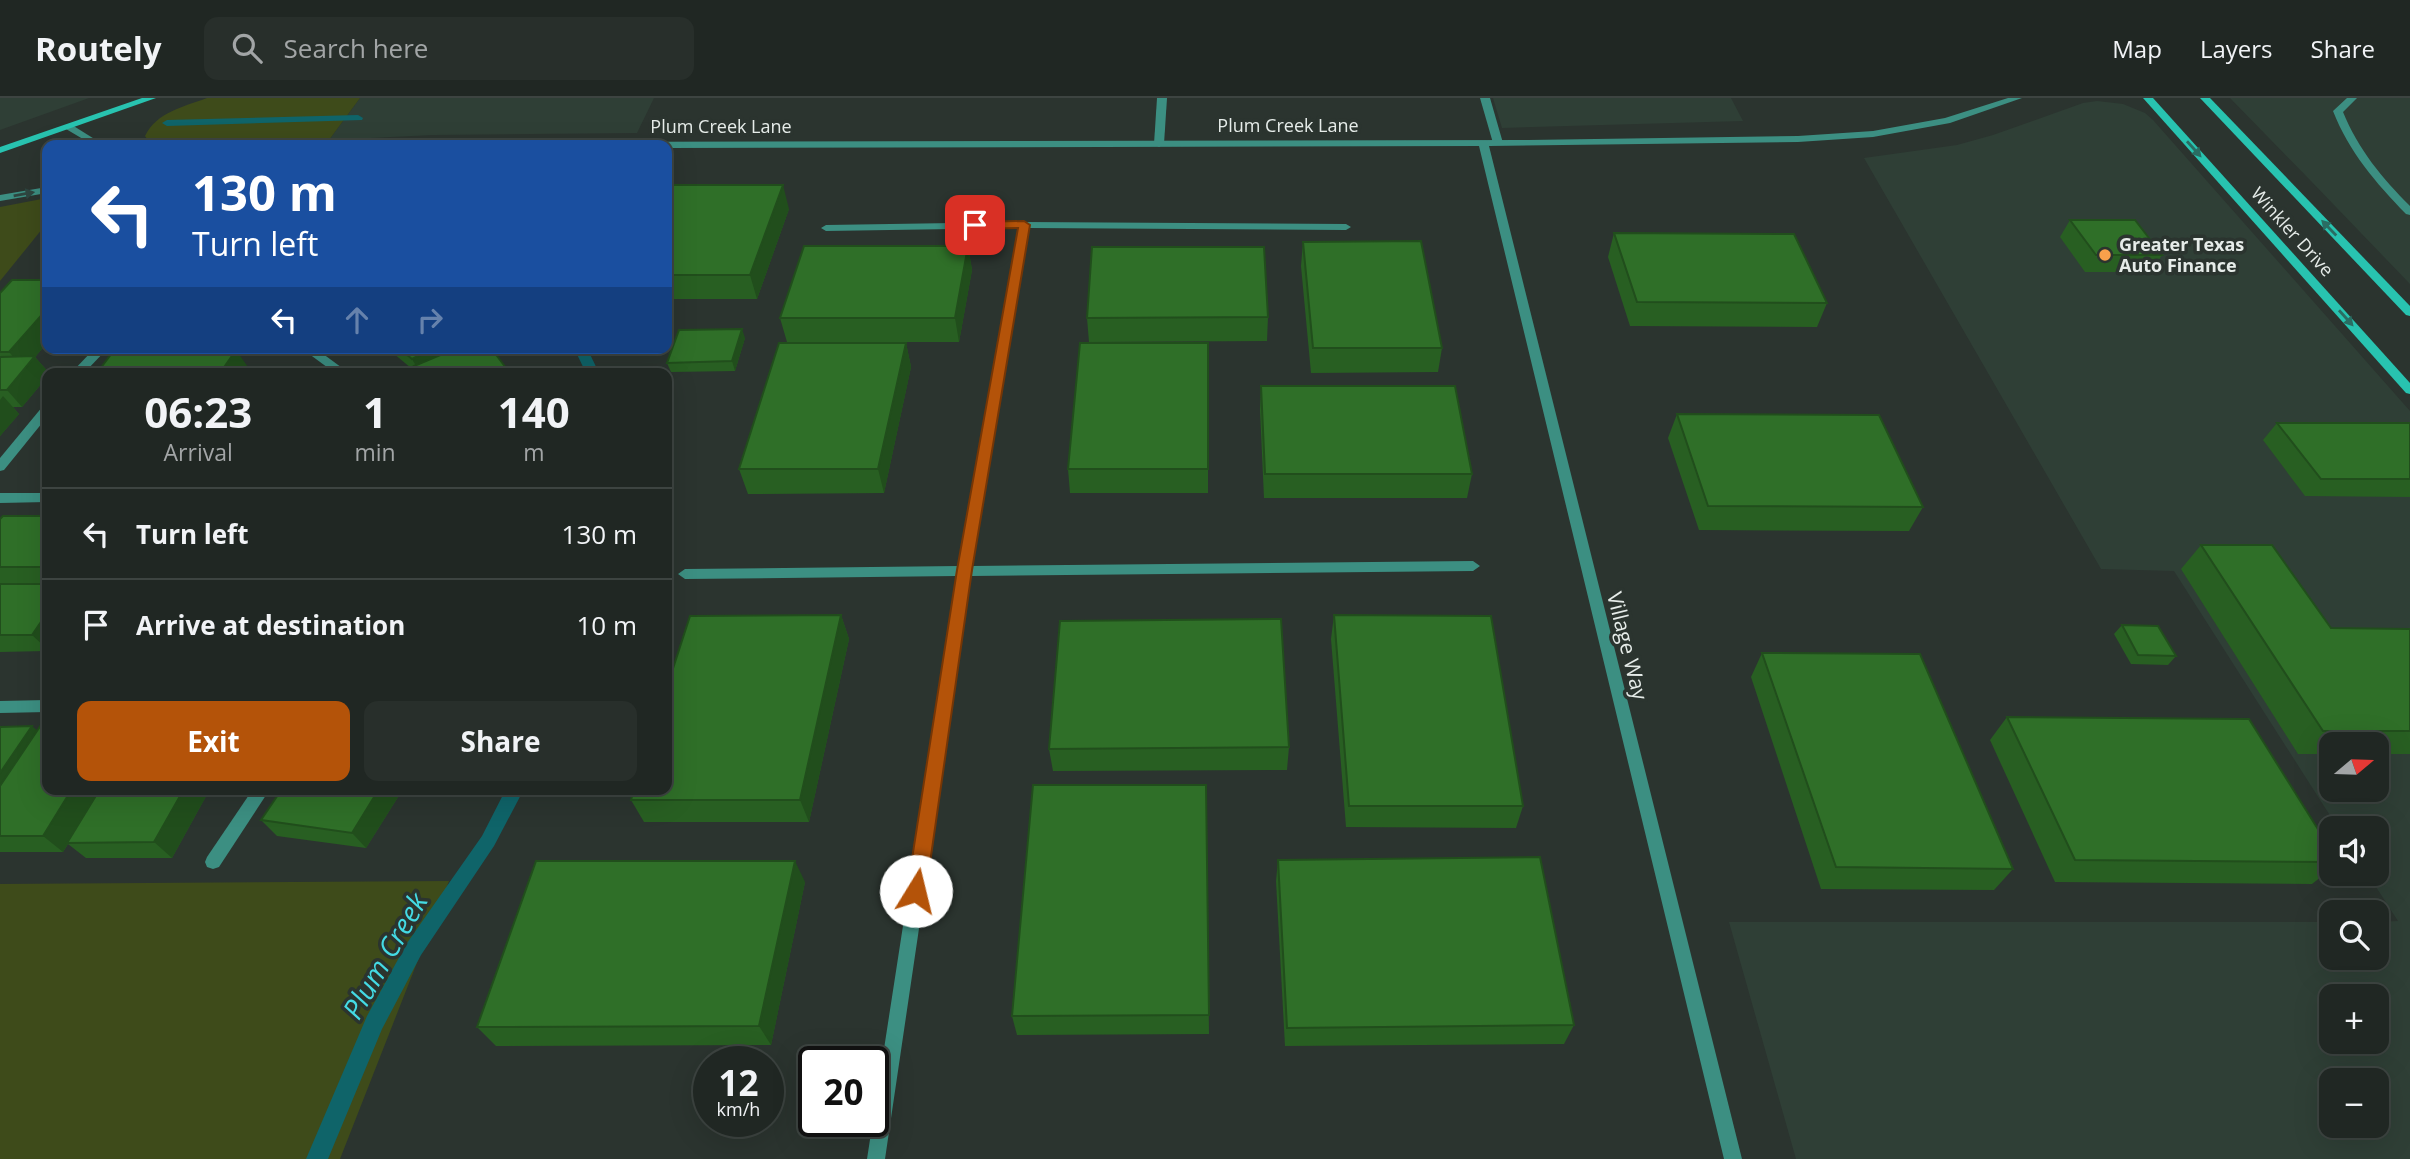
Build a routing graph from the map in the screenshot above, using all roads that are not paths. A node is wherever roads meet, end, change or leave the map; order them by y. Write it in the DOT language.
graph roads {
  1 [pos="151,98"];
  2 [pos="1161,98"];
  3 [pos="1485,98"];
  4 [pos="2017,98"];
  5 [pos="2148,98"];
  6 [pos="2205,98"];
  7 [pos="2352,98"];
  8 [pos="69,127"];
  9 [pos="91,140"];
  10 [pos="1491,143"];
  11 [pos="1159,144"];
  12 [pos="672,145"];
  13 [pos="0,150"];
  14 [pos="42,191"];
  15 [pos="0,198"];
  16 [pos="2410,212"];
  17 [pos="1024,225"];
  18 [pos="1346,227"];
  19 [pos="826,228"];
  20 [pos="2410,313"];
  21 [pos="96,354"];
  22 [pos="316,354"];
  23 [pos="82,368"];
  24 [pos="336,368"];
  25 [pos="2410,390"];
  26 [pos="42,415"];
  27 [pos="0,467"];
  28 [pos="0,498"];
  29 [pos="42,498"];
  30 [pos="1473,566"];
  31 [pos="965,570"];
  32 [pos="685,573"];
  33 [pos="0,706"];
  34 [pos="42,706"];
  35 [pos="257,795"];
  36 [pos="213,862"];
  37 [pos="876,1159"];
  38 [pos="1733,1159"];
  1 -- 8 [label="main road"];
  2 -- 11 [label="street"];
  3 -- 10 [label="street, Village Way"];
  4 -- 10 [label="street, Plum Creek Lane"];
  5 -- 25 [label="main road, Winkler Drive, one-way"];
  20 -- 6 [label="main road, Winkler Drive, one-way"];
  7 -- 16 [label="street"];
  8 -- 9 [label="street"];
  8 -- 13 [label="main road"];
  10 -- 11 [label="street, Plum Creek Lane"];
  10 -- 38 [label="street, Village Way"];
  11 -- 12 [label="street, Plum Creek Lane"];
  15 -- 14 [label="street, one-way"];
  17 -- 18 [label="street"];
  17 -- 19 [label="street"];
  17 -- 31 [label="street"];
  21 -- 23 [label="street"];
  22 -- 24 [label="street"];
  26 -- 27 [label="street"];
  28 -- 29 [label="street"];
  30 -- 31 [label="street"];
  31 -- 32 [label="street"];
  31 -- 37 [label="street"];
  33 -- 34 [label="street"];
  35 -- 36 [label="street"];
}
